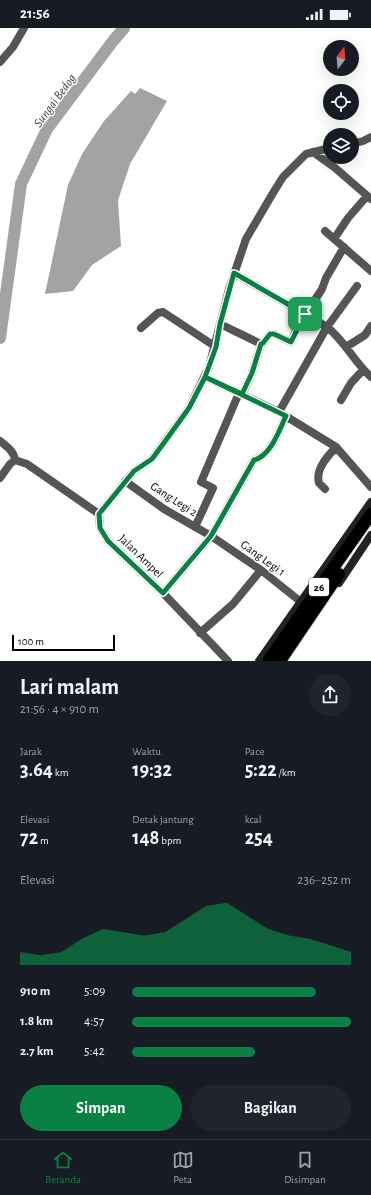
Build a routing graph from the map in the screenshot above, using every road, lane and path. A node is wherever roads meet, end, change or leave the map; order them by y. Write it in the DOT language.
graph roads {
  1 [pos="24,28"];
  2 [pos="0,62"];
  3 [pos="371,137"];
  4 [pos="359,142"];
  5 [pos="323,150"];
  6 [pos="313,152"];
  7 [pos="369,198"];
  8 [pos="325,231"];
  9 [pos="334,239"];
  10 [pos="344,247"];
  11 [pos="371,271"];
  12 [pos="234,273"];
  13 [pos="357,286"];
  14 [pos="305,314"];
  15 [pos="220,324"];
  16 [pos="371,326"];
  17 [pos="327,327"];
  18 [pos="141,328"];
  19 [pos="261,344"];
  20 [pos="216,347"];
  21 [pos="346,347"];
  22 [pos="363,370"];
  23 [pos="205,377"];
  24 [pos="371,377"];
  25 [pos="241,394"];
  26 [pos="341,400"];
  27 [pos="282,414"];
  28 [pos="0,441"];
  29 [pos="336,447"];
  30 [pos="15,460"];
  31 [pos="0,478"];
  32 [pos="125,481"];
  33 [pos="371,487"];
  34 [pos="325,488"];
  35 [pos="371,502"];
  36 [pos="99,514"];
  37 [pos="371,514"];
  38 [pos="195,527"];
  39 [pos="371,527"];
  40 [pos="364,535"];
  41 [pos="211,536"];
  42 [pos="350,550"];
  43 [pos="261,570"];
  44 [pos="338,579"];
  45 [pos="163,593"];
  46 [pos="301,606"];
  47 [pos="306,627"];
  48 [pos="200,633"];
  49 [pos="228,661"];
  50 [pos="259,661"];
  51 [pos="268,661"];
  52 [pos="280,661"];
  53 [pos="286,661"];
  1 -- 2 [label="street"];
  3 -- 4 [label="street"];
  5 -- 6 [label="street"];
  6 -- 7 [label="street"];
  6 -- 12 [label="street"];
  7 -- 9 [label="street"];
  8 -- 9 [label="street"];
  9 -- 10 [label="street"];
  10 -- 11 [label="street"];
  10 -- 14 [label="street"];
  12 -- 14 [label="street"];
  12 -- 15 [label="street"];
  13 -- 17 [label="street"];
  14 -- 17 [label="street"];
  14 -- 19 [label="street"];
  15 -- 19 [label="street"];
  15 -- 20 [label="street"];
  16 -- 21 [label="street"];
  17 -- 21 [label="street"];
  17 -- 27 [label="street"];
  18 -- 20 [label="street"];
  19 -- 25 [label="street"];
  20 -- 23 [label="street"];
  21 -- 22 [label="street"];
  22 -- 24 [label="street"];
  22 -- 26 [label="street"];
  23 -- 25 [label="street"];
  23 -- 32 [label="street"];
  25 -- 27 [label="street"];
  25 -- 38 [label="street"];
  27 -- 29 [label="street"];
  27 -- 41 [label="street"];
  28 -- 30 [label="street"];
  29 -- 33 [label="street"];
  29 -- 34 [label="street"];
  30 -- 31 [label="street"];
  30 -- 36 [label="street"];
  32 -- 36 [label="street"];
  32 -- 38 [label="street, Gang Legi 2"];
  35 -- 46 [label="street"];
  36 -- 45 [label="street, Jalan Ampel"];
  37 -- 40 [label="highway, 26"];
  38 -- 41 [label="street, Gang Legi 2"];
  39 -- 40 [label="highway, 26"];
  40 -- 42 [label="highway, 26"];
  40 -- 44 [label="street"];
  41 -- 43 [label="street, Gang Legi 1"];
  41 -- 45 [label="street"];
  42 -- 44 [label="highway, 26"];
  42 -- 46 [label="highway, 26"];
  43 -- 46 [label="street, Gang Legi 1"];
  43 -- 48 [label="street"];
  44 -- 47 [label="highway, 26"];
  45 -- 48 [label="street, Jalan Ampel"];
  46 -- 50 [label="street"];
  46 -- 51 [label="highway, 26"];
  47 -- 52 [label="highway, 26"];
  47 -- 53 [label="street"];
  48 -- 49 [label="street, Jalan Ampel"];
}
